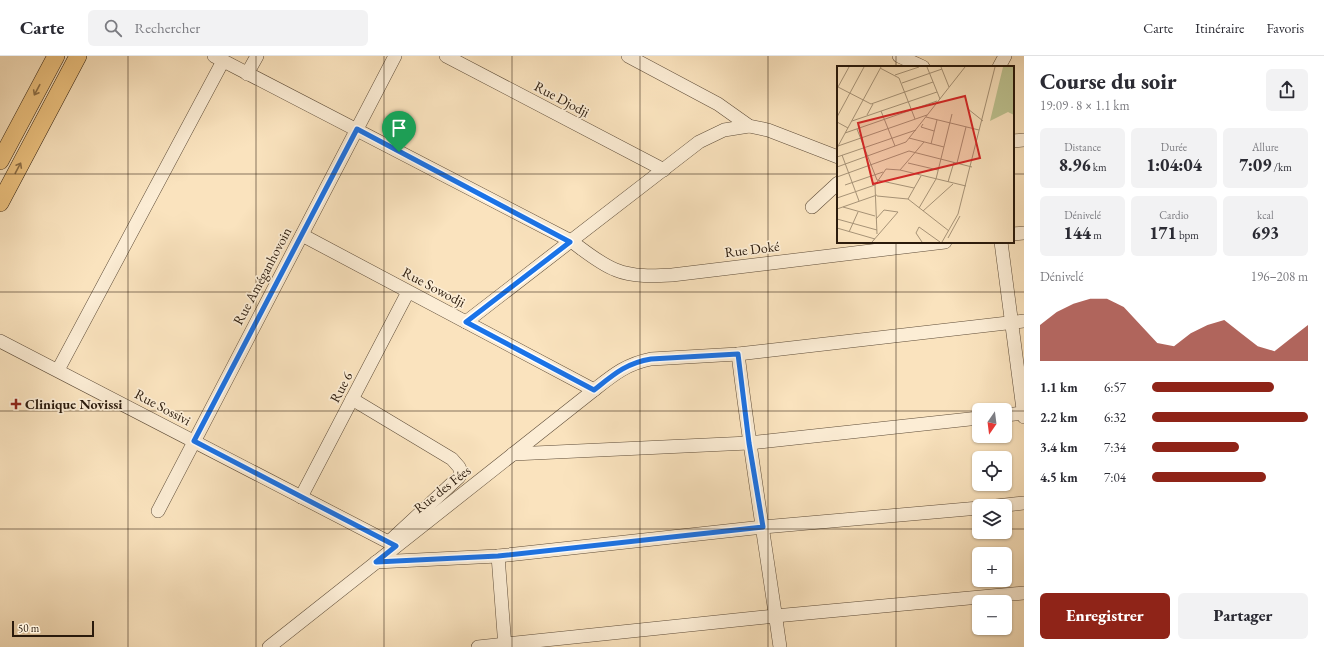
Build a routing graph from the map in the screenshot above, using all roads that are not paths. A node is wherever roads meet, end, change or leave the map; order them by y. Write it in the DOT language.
graph roads {
  1 [pos="56,56"];
  2 [pos="78,56"];
  3 [pos="257,56"];
  4 [pos="395,56"];
  5 [pos="446,56"];
  6 [pos="628,56"];
  7 [pos="899,56"];
  8 [pos="1005,56"];
  9 [pos="218,58"];
  10 [pos="921,66"];
  11 [pos="1000,66"];
  12 [pos="248,74"];
  13 [pos="749,126"];
  14 [pos="357,129"];
  15 [pos="1024,140"];
  16 [pos="1014,141"];
  17 [pos="837,157"];
  18 [pos="0,160"];
  19 [pos="664,170"];
  20 [pos="837,184"];
  21 [pos="0,203"];
  22 [pos="812,207"];
  23 [pos="1024,233"];
  24 [pos="1014,234"];
  25 [pos="302,235"];
  26 [pos="570,242"];
  27 [pos="937,243"];
  28 [pos="1001,243"];
  29 [pos="408,292"];
  30 [pos="466,322"];
  31 [pos="1018,322"];
  32 [pos="0,341"];
  33 [pos="738,354"];
  34 [pos="58,370"];
  35 [pos="594,390"];
  36 [pos="352,399"];
  37 [pos="1024,413"];
  38 [pos="1012,414"];
  39 [pos="1024,417"];
  40 [pos="972,419"];
  41 [pos="194,441"];
  42 [pos="749,443"];
  43 [pos="513,454"];
  44 [pos="301,497"];
  45 [pos="1024,503"];
  46 [pos="1012,504"];
  47 [pos="972,509"];
  48 [pos="158,511"];
  49 [pos="763,527"];
  50 [pos="392,544"];
  51 [pos="498,556"];
  52 [pos="376,562"];
  53 [pos="1024,593"];
  54 [pos="775,616"];
  55 [pos="505,646"];
  56 [pos="269,647"];
  57 [pos="478,647"];
  58 [pos="780,647"];
  1 -- 18 [label="main road, one-way"];
  21 -- 2 [label="main road, one-way"];
  3 -- 12 [label="street"];
  4 -- 14 [label="street, Rue Améganhovoin"];
  5 -- 19 [label="street, Rue Djodji"];
  6 -- 13 [label="street"];
  7 -- 10 [label="street"];
  8 -- 11 [label="street"];
  9 -- 12 [label="street, Rue Doké"];
  9 -- 34 [label="street"];
  12 -- 14 [label="street, Rue Doké"];
  13 -- 17 [label="street"];
  13 -- 19 [label="street"];
  14 -- 25 [label="street, Rue Améganhovoin"];
  14 -- 26 [label="street, Rue Doké"];
  15 -- 16 [label="street"];
  19 -- 26 [label="street"];
  20 -- 22 [label="street"];
  23 -- 24 [label="street"];
  25 -- 29 [label="street, Rue Sowodji"];
  25 -- 41 [label="street, Rue Améganhovoin"];
  26 -- 27 [label="street, Rue Doké"];
  26 -- 30 [label="street"];
  28 -- 31 [label="street"];
  29 -- 30 [label="street, Rue Sowodji"];
  29 -- 36 [label="street, Rue 6"];
  30 -- 35 [label="street, Rue Sowodji"];
  31 -- 33 [label="street, Rue des Fées"];
  31 -- 37 [label="street"];
  32 -- 34 [label="street, Rue Sossivi"];
  33 -- 35 [label="street, Rue des Fées"];
  33 -- 42 [label="street"];
  34 -- 41 [label="street, Rue Sossivi"];
  35 -- 43 [label="street, Rue des Fées"];
  36 -- 44 [label="street, Rue 6"];
  36 -- 50 [label="street"];
  37 -- 38 [label="street"];
  37 -- 39 [label="street"];
  40 -- 42 [label="street"];
  41 -- 44 [label="street, Rue Sossivi"];
  41 -- 48 [label="street, Rue Améganhovoin"];
  42 -- 43 [label="street"];
  42 -- 49 [label="street"];
  43 -- 50 [label="street, Rue des Fées"];
  44 -- 50 [label="street, Rue Sossivi"];
  45 -- 46 [label="street"];
  47 -- 49 [label="street"];
  49 -- 51 [label="street"];
  49 -- 54 [label="street"];
  50 -- 52 [label="street, Rue des Fées"];
  51 -- 52 [label="street"];
  51 -- 55 [label="street"];
  52 -- 56 [label="street, Rue des Fées"];
  53 -- 54 [label="street"];
  54 -- 55 [label="street"];
  54 -- 58 [label="street"];
  55 -- 57 [label="street"];
}
